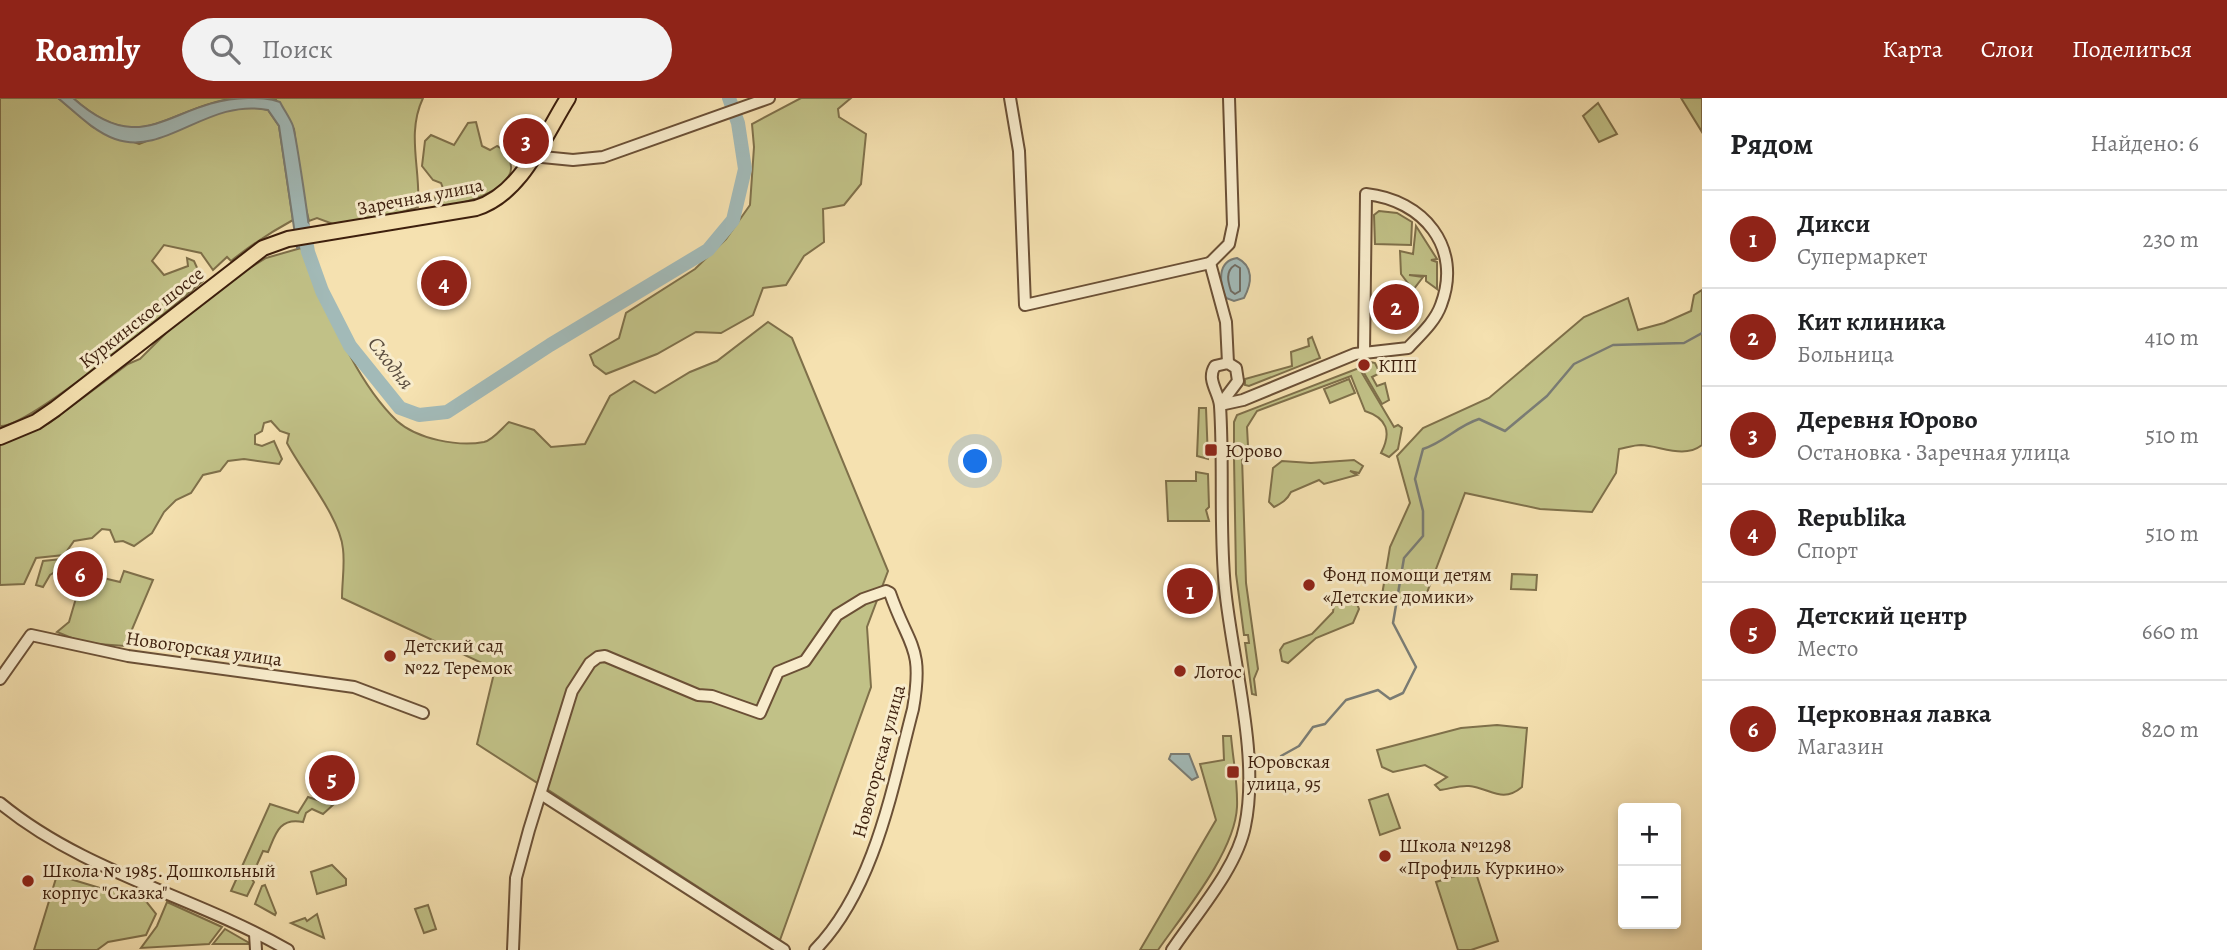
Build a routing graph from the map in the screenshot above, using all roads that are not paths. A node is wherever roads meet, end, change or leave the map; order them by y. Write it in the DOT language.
graph roads {
  1 [pos="568,98"];
  2 [pos="769,98"];
  3 [pos="1010,98"];
  4 [pos="1229,98"];
  5 [pos="532,156"];
  6 [pos="316,234"];
  7 [pos="1210,263"];
  8 [pos="1364,352"];
  9 [pos="1228,363"];
  10 [pos="1213,383"];
  11 [pos="1235,385"];
  12 [pos="1257,394"];
  13 [pos="1220,405"];
  14 [pos="0,437"];
  15 [pos="0,679"];
  16 [pos="424,713"];
  17 [pos="541,794"];
  18 [pos="0,803"];
  19 [pos="255,934"];
  20 [pos="256,950"];
  21 [pos="272,950"];
  22 [pos="288,950"];
  23 [pos="513,950"];
  24 [pos="784,950"];
  25 [pos="815,950"];
  26 [pos="1172,950"];
  1 -- 5 [label="main road, Заречная улица"];
  2 -- 5 [label="street"];
  3 -- 7 [label="street"];
  4 -- 7 [label="street"];
  5 -- 6 [label="main road, Заречная улица"];
  6 -- 14 [label="main road, Куркинское шоссе"];
  7 -- 9 [label="street"];
  8 -- 8 [label="street"];
  8 -- 12 [label="street"];
  9 -- 10 [label="street"];
  9 -- 11 [label="street"];
  10 -- 11 [label="street"];
  10 -- 13 [label="street"];
  11 -- 12 [label="street"];
  11 -- 13 [label="street"];
  12 -- 13 [label="street"];
  13 -- 26 [label="street"];
  15 -- 16 [label="street, Новогорская улица"];
  17 -- 23 [label="street"];
  17 -- 24 [label="street"];
  17 -- 25 [label="street, Новогорская улица"];
  18 -- 19 [label="street"];
  19 -- 20 [label="street"];
  19 -- 21 [label="street"];
  19 -- 22 [label="street"];
}
